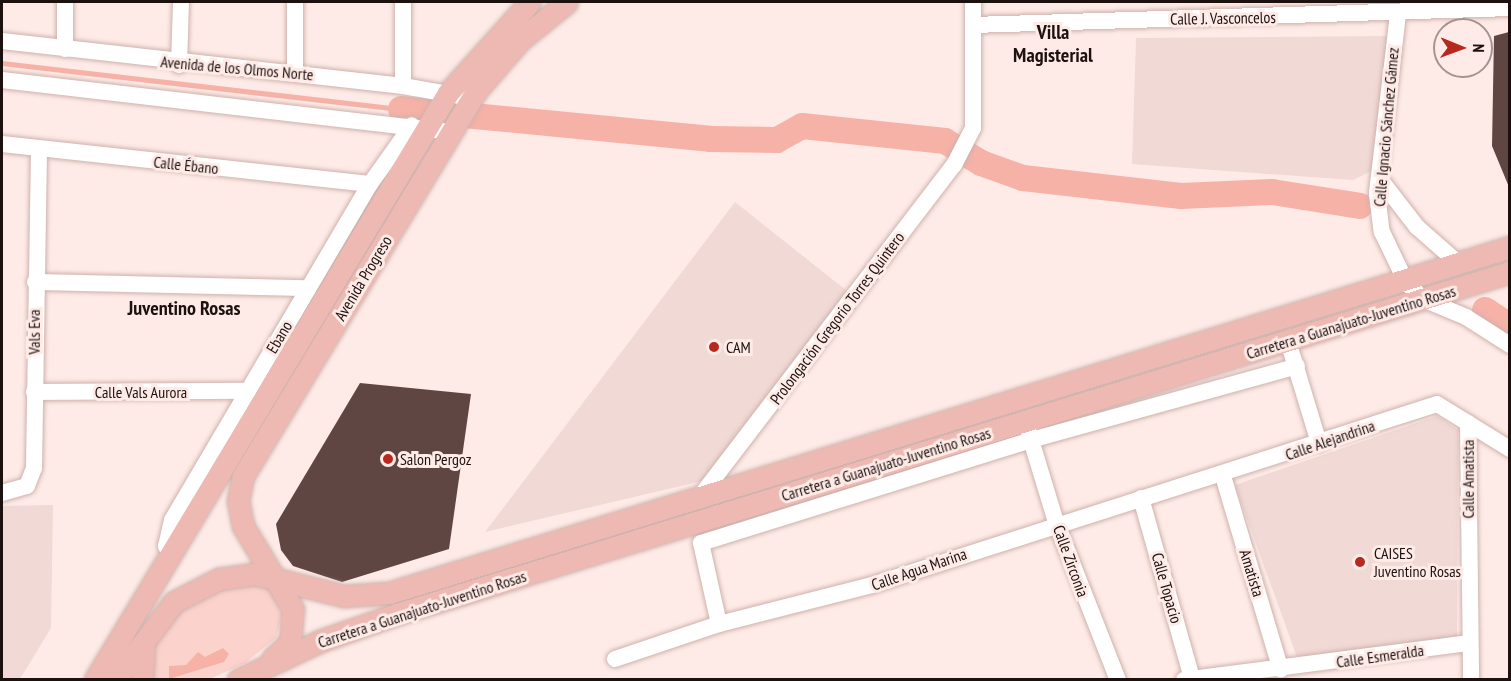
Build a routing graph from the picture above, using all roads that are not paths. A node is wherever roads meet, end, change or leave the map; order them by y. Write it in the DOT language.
graph roads {
  1 [pos="65,2"];
  2 [pos="181,2"];
  3 [pos="295,2"];
  4 [pos="403,2"];
  5 [pos="530,2"];
  6 [pos="567,2"];
  7 [pos="973,2"];
  8 [pos="1509,8"];
  9 [pos="1216,9"];
  10 [pos="1398,14"];
  11 [pos="973,25"];
  12 [pos="2,41"];
  13 [pos="64,49"];
  14 [pos="179,64"];
  15 [pos="295,73"];
  16 [pos="2,80"];
  17 [pos="403,86"];
  18 [pos="447,95"];
  19 [pos="471,100"];
  20 [pos="436,126"];
  21 [pos="2,144"];
  22 [pos="39,149"];
  23 [pos="1379,178"];
  24 [pos="370,184"];
  25 [pos="1509,247"];
  26 [pos="1457,262"];
  27 [pos="1509,272"];
  28 [pos="35,282"];
  29 [pos="1406,282"];
  30 [pos="308,288"];
  31 [pos="1423,299"];
  32 [pos="1288,341"];
  33 [pos="1509,345"];
  34 [pos="1298,366"];
  35 [pos="34,392"];
  36 [pos="258,392"];
  37 [pos="287,405"];
  38 [pos="1468,423"];
  39 [pos="1028,430"];
  40 [pos="1319,443"];
  41 [pos="1509,449"];
  42 [pos="1223,476"];
  43 [pos="2,493"];
  44 [pos="699,498"];
  45 [pos="1141,498"];
  46 [pos="1056,522"];
  47 [pos="165,563"];
  48 [pos="278,579"];
  49 [pos="719,624"];
  50 [pos="146,633"];
  51 [pos="1468,644"];
  52 [pos="615,659"];
  53 [pos="266,664"];
  54 [pos="1281,670"];
  55 [pos="1261,676"];
  56 [pos="1188,679"];
  57 [pos="95,680"];
  58 [pos="115,680"];
  59 [pos="142,680"];
  60 [pos="238,680"];
  61 [pos="1118,680"];
  62 [pos="1471,680"];
  1 -- 13 [label="street"];
  2 -- 14 [label="street"];
  3 -- 15 [label="street"];
  4 -- 17 [label="street"];
  5 -- 18 [label="main road, Avenida Progreso"];
  6 -- 19 [label="main road, Avenida Progreso"];
  7 -- 11 [label="street"];
  8 -- 10 [label="street, Calle J. Vasconcelos"];
  9 -- 10 [label="street, Calle J. Vasconcelos"];
  9 -- 11 [label="street, Calle J. Vasconcelos"];
  10 -- 23 [label="street, Calle Ignacio Sánchez Gámez"];
  11 -- 44 [label="street, Prolongación Gregorio Torres Quintero"];
  12 -- 13 [label="street, Avenida de los Olmos Norte"];
  13 -- 14 [label="street, Avenida de los Olmos Norte"];
  14 -- 15 [label="street, Avenida de los Olmos Norte"];
  15 -- 17 [label="street, Avenida de los Olmos Norte"];
  16 -- 20 [label="street"];
  17 -- 18 [label="street, Avenida de los Olmos Norte"];
  18 -- 19 [label="street, Avenida de los Olmos Norte"];
  18 -- 20 [label="main road, Avenida Progreso"];
  19 -- 20 [label="main road, Avenida Progreso"];
  20 -- 24 [label="street, Ebano"];
  20 -- 36 [label="main road, Avenida Progreso"];
  20 -- 37 [label="main road, Avenida Progreso"];
  21 -- 22 [label="street, Calle Ébano"];
  22 -- 24 [label="street, Calle Ébano"];
  22 -- 28 [label="street, Vals Eva"];
  23 -- 26 [label="street"];
  23 -- 29 [label="street, Calle Ignacio Sánchez Gámez"];
  24 -- 30 [label="street, Ebano"];
  25 -- 26 [label="main road, Carretera a Guanajuato-Juventino Rosas"];
  26 -- 29 [label="main road, Carretera a Guanajuato-Juventino Rosas"];
  27 -- 31 [label="main road, Carretera a Guanajuato-Juventino Rosas"];
  28 -- 30 [label="street"];
  28 -- 35 [label="street, Vals Eva"];
  29 -- 31 [label="street, Calle Ignacio Sánchez Gámez"];
  29 -- 44 [label="main road, Carretera a Guanajuato-Juventino Rosas"];
  30 -- 36 [label="street, Ebano"];
  31 -- 32 [label="main road, Carretera a Guanajuato-Juventino Rosas"];
  31 -- 33 [label="street"];
  32 -- 34 [label="street"];
  32 -- 39 [label="main road, Carretera a Guanajuato-Juventino Rosas"];
  34 -- 39 [label="street"];
  34 -- 40 [label="street"];
  35 -- 36 [label="street, Calle Vals Aurora"];
  35 -- 43 [label="street, Vals Eva"];
  36 -- 37 [label="main road"];
  36 -- 47 [label="main road, Avenida Progreso"];
  37 -- 48 [label="main road, Avenida Progreso"];
  38 -- 40 [label="street, Calle Alejandrina"];
  38 -- 41 [label="street"];
  38 -- 51 [label="street, Calle Amatista"];
  39 -- 46 [label="street, Calle Zirconia"];
  39 -- 49 [label="street"];
  39 -- 53 [label="main road, Carretera a Guanajuato-Juventino Rosas"];
  40 -- 42 [label="street, Calle Alejandrina"];
  42 -- 45 [label="street, Calle Agua Marina"];
  42 -- 54 [label="street, Amatista"];
  44 -- 48 [label="main road, Carretera a Guanajuato-Juventino Rosas"];
  45 -- 46 [label="street, Calle Agua Marina"];
  45 -- 56 [label="street, Calle Topacio"];
  46 -- 49 [label="street, Calle Agua Marina"];
  46 -- 61 [label="street, Calle Zirconia"];
  47 -- 50 [label="main road"];
  47 -- 57 [label="main road, Avenida Progreso"];
  48 -- 50 [label="main road, Carretera a Guanajuato-Juventino Rosas"];
  48 -- 53 [label="main road, Avenida Progreso"];
  49 -- 52 [label="street, Calle Agua Marina"];
  50 -- 58 [label="main road"];
  50 -- 59 [label="main road"];
  51 -- 54 [label="street, Calle Esmeralda"];
  51 -- 62 [label="street, Calle Amatista"];
  53 -- 60 [label="main road"];
  54 -- 55 [label="street, Calle Esmeralda"];
  55 -- 56 [label="street, Calle Esmeralda"];
}
